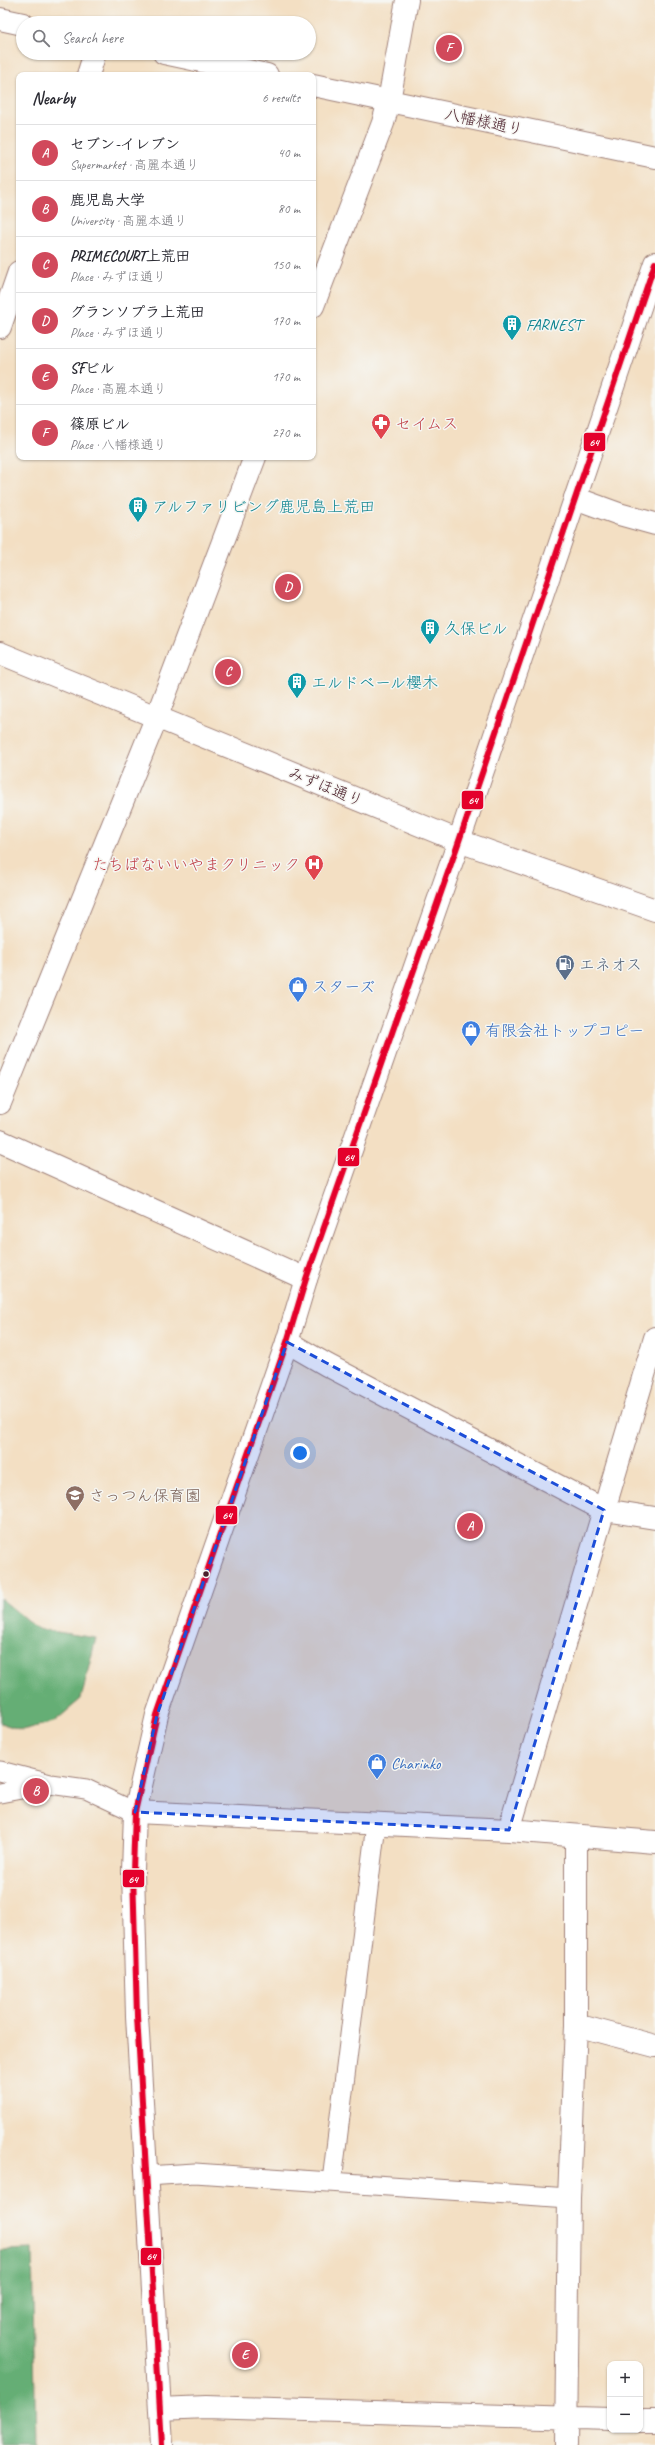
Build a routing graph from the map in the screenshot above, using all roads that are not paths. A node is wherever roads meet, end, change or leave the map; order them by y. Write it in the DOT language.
graph roads {
  1 [pos="407,0"];
  2 [pos="0,19"];
  3 [pos="16,22"];
  4 [pos="93,60"];
  5 [pos="197,60"];
  6 [pos="89,72"];
  7 [pos="253,72"];
  8 [pos="316,86"];
  9 [pos="389,101"];
  10 [pos="655,157"];
  11 [pos="655,263"];
  12 [pos="16,281"];
  13 [pos="316,298"];
  14 [pos="0,327"];
  15 [pos="254,460"];
  16 [pos="574,498"];
  17 [pos="655,524"];
  18 [pos="0,653"];
  19 [pos="157,716"];
  20 [pos="459,841"];
  21 [pos="655,910"];
  22 [pos="0,1103"];
  23 [pos="0,1141"];
  24 [pos="306,1279"];
  25 [pos="655,1338"];
  26 [pos="287,1342"];
  27 [pos="604,1510"];
  28 [pos="655,1518"];
  29 [pos="0,1771"];
  30 [pos="50,1784"];
  31 [pos="0,1793"];
  32 [pos="136,1812"];
  33 [pos="376,1824"];
  34 [pos="509,1830"];
  35 [pos="576,1836"];
  36 [pos="655,1842"];
  37 [pos="576,2025"];
  38 [pos="655,2046"];
  39 [pos="146,2176"];
  40 [pos="332,2181"];
  41 [pos="569,2198"];
  42 [pos="160,2409"];
  43 [pos="565,2418"];
  44 [pos="607,2420"];
  45 [pos="643,2421"];
  46 [pos="655,2422"];
  47 [pos="162,2445"];
  48 [pos="566,2445"];
  1 -- 9 [label="street"];
  2 -- 3 [label="street"];
  4 -- 6 [label="street"];
  5 -- 7 [label="street"];
  8 -- 9 [label="street, 八幡様通り"];
  9 -- 10 [label="street, 八幡様通り"];
  9 -- 13 [label="street"];
  11 -- 16 [label="street"];
  12 -- 14 [label="street"];
  15 -- 19 [label="street"];
  16 -- 17 [label="street"];
  16 -- 20 [label="street"];
  18 -- 19 [label="street, みずほ通り"];
  19 -- 20 [label="street, みずほ通り"];
  19 -- 22 [label="street"];
  20 -- 21 [label="street, みずほ通り"];
  20 -- 24 [label="street"];
  23 -- 24 [label="street"];
  24 -- 26 [label="street"];
  25 -- 27 [label="street"];
  26 -- 27 [label="street"];
  26 -- 32 [label="street"];
  27 -- 28 [label="street"];
  27 -- 34 [label="street"];
  29 -- 30 [label="lane"];
  30 -- 31 [label="lane"];
  30 -- 32 [label="lane"];
  32 -- 33 [label="street"];
  32 -- 39 [label="street"];
  33 -- 34 [label="street"];
  33 -- 40 [label="lane"];
  34 -- 35 [label="street"];
  35 -- 36 [label="street"];
  35 -- 37 [label="street"];
  37 -- 38 [label="street"];
  37 -- 41 [label="street"];
  39 -- 40 [label="lane"];
  39 -- 42 [label="street"];
  40 -- 41 [label="lane"];
  41 -- 43 [label="street"];
  42 -- 43 [label="street"];
  42 -- 47 [label="street"];
  43 -- 44 [label="street"];
  43 -- 48 [label="street"];
  45 -- 46 [label="street"];
}
